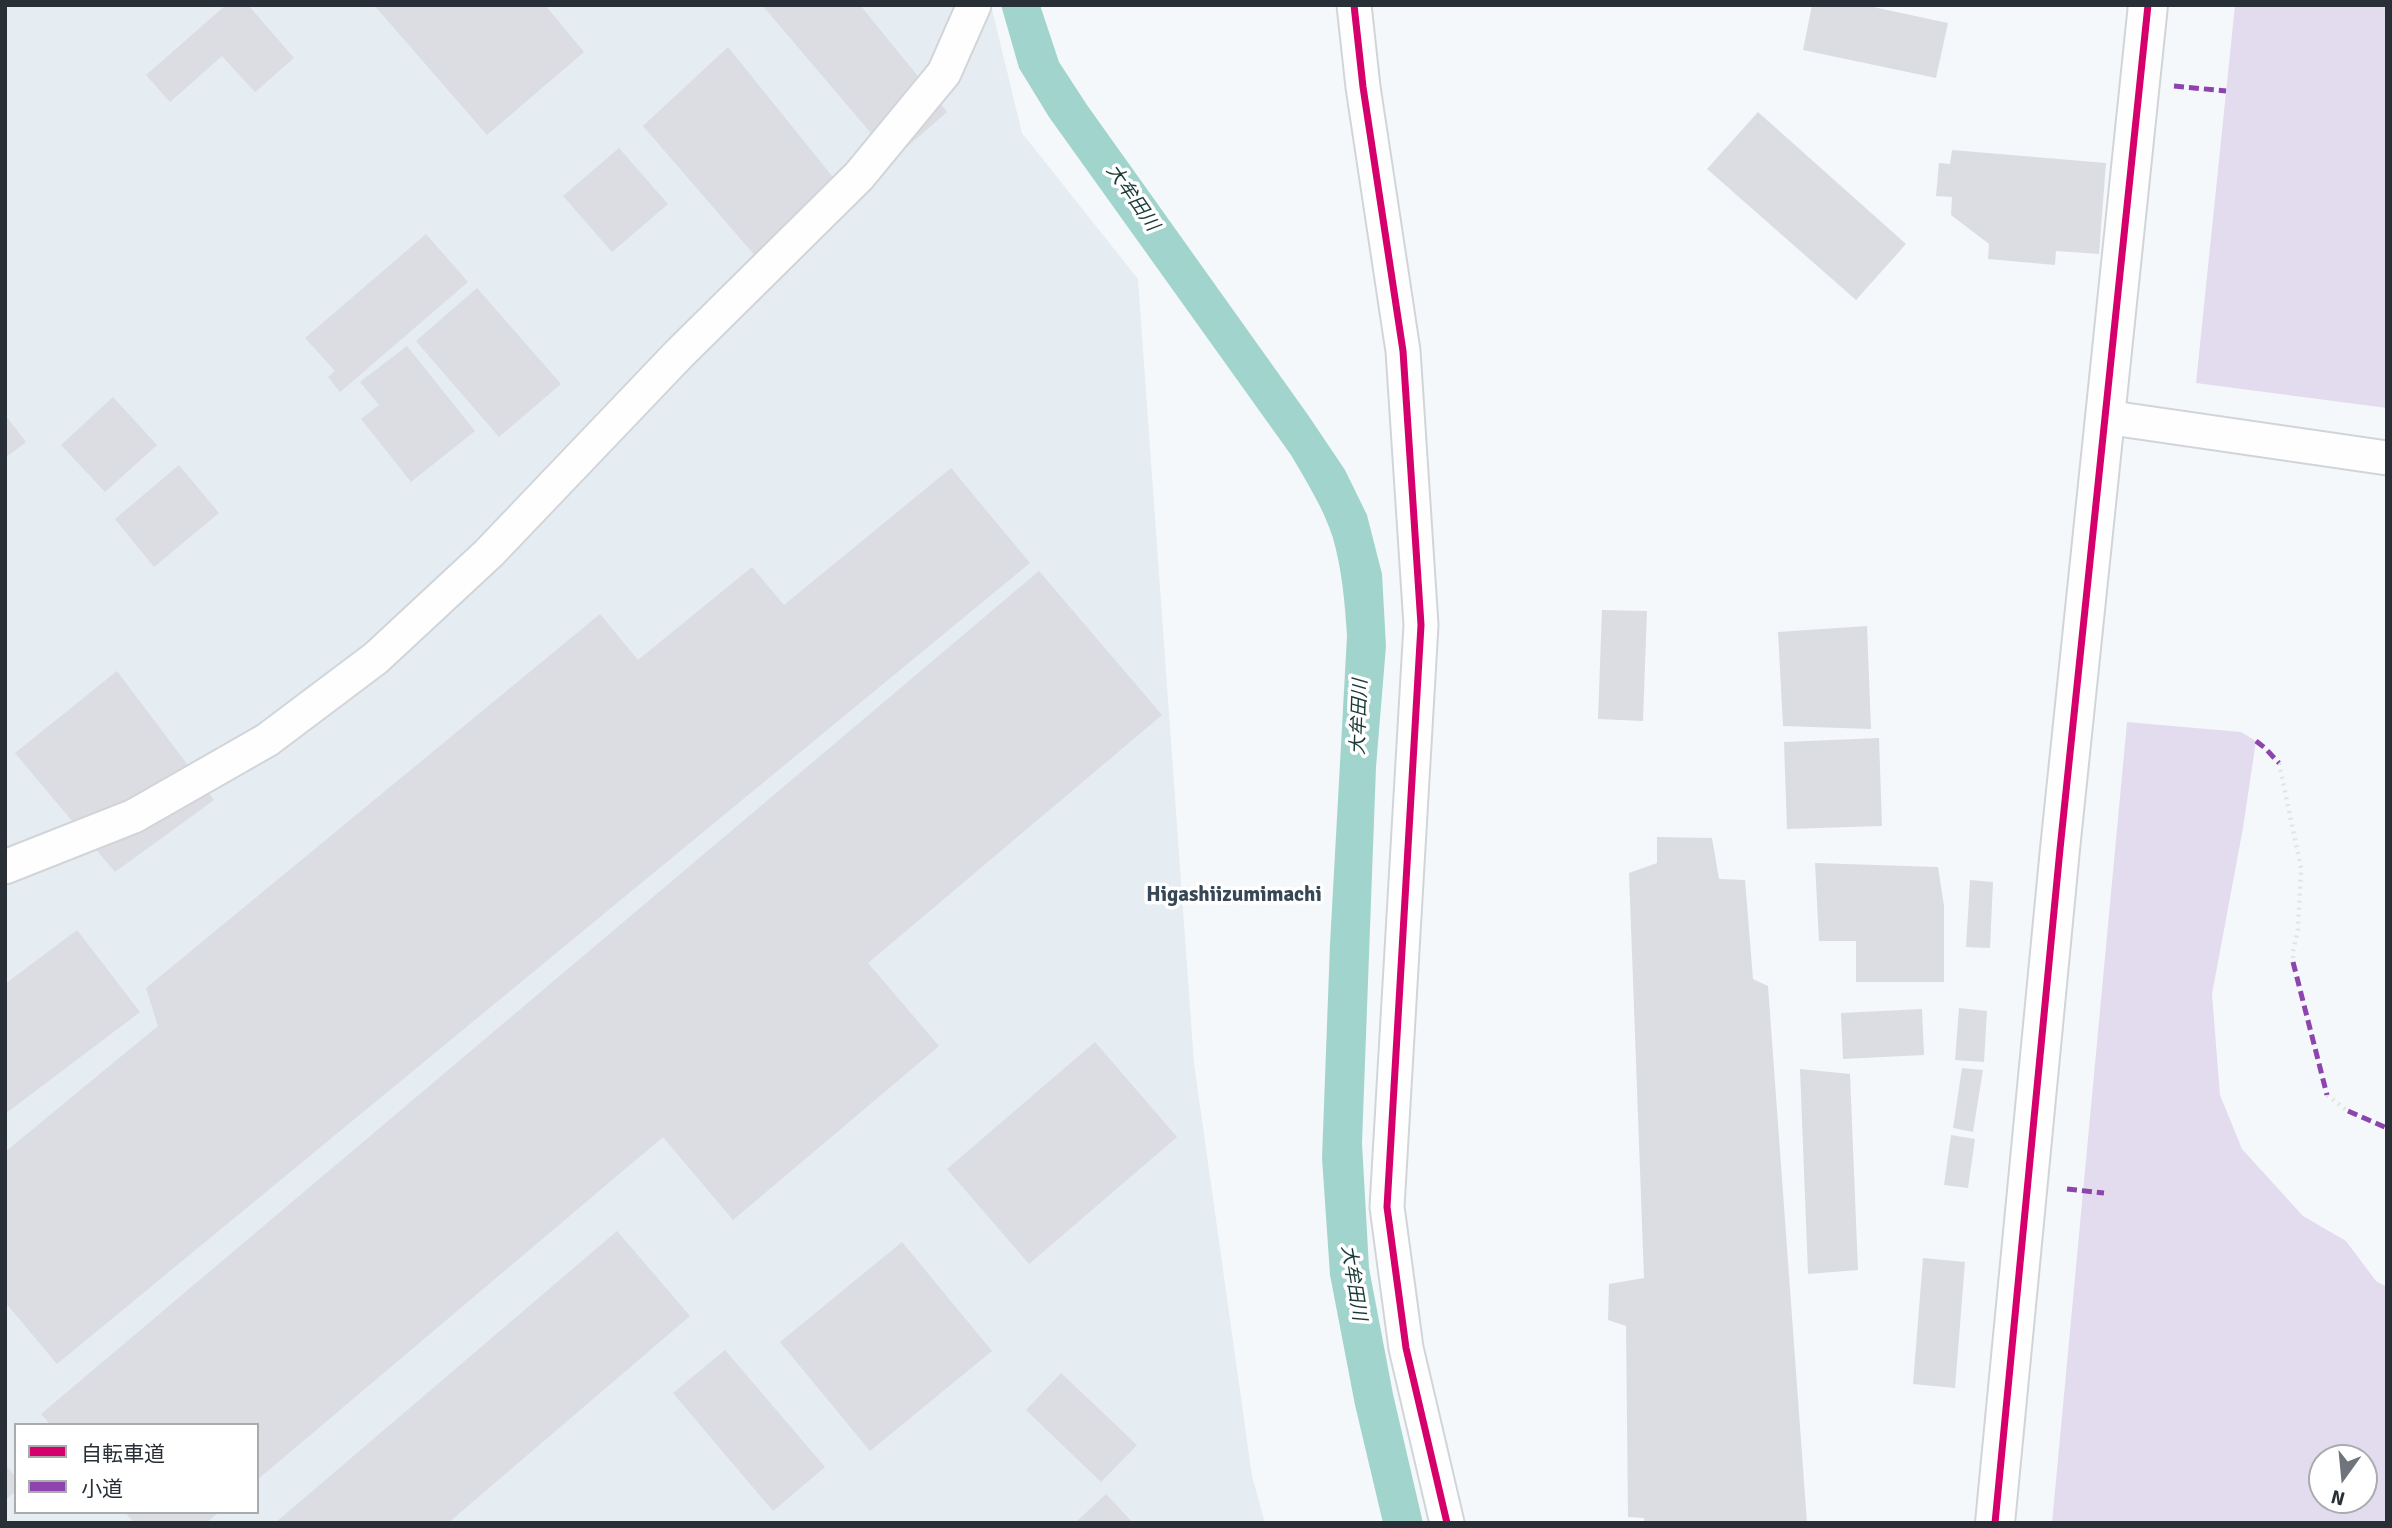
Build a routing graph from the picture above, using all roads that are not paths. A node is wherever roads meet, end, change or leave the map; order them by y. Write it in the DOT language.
graph roads {
  1 [pos="974,5"];
  2 [pos="1354,5"];
  3 [pos="2148,5"];
  4 [pos="2105,417"];
  5 [pos="2387,458"];
  6 [pos="5,867"];
  7 [pos="1447,1523"];
  8 [pos="1996,1523"];
  1 -- 6 [label="street"];
  2 -- 7 [label="street"];
  3 -- 4 [label="street"];
  4 -- 5 [label="street"];
  4 -- 8 [label="street"];
}
